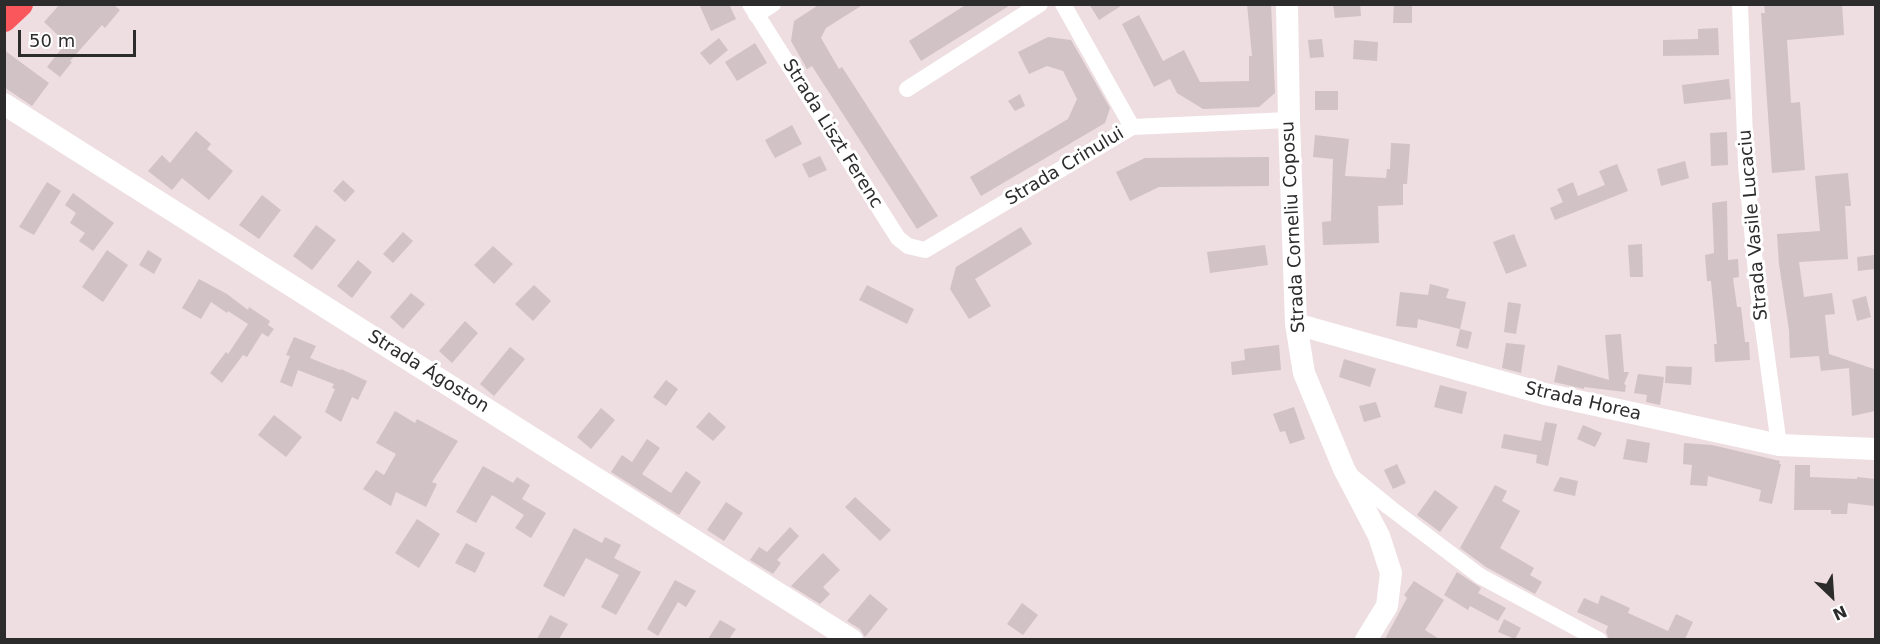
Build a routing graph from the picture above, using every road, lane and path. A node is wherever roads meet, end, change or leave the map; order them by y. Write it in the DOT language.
graph roads {
  1 [pos="20,4"];
  2 [pos="773,4"];
  3 [pos="1040,4"];
  4 [pos="1063,4"];
  5 [pos="1287,4"];
  6 [pos="1740,4"];
  7 [pos="753,10"];
  8 [pos="4,19"];
  9 [pos="907,89"];
  10 [pos="4,104"];
  11 [pos="1289,120"];
  12 [pos="1131,127"];
  13 [pos="925,250"];
  14 [pos="1296,324"];
  15 [pos="1779,445"];
  16 [pos="1875,450"];
  17 [pos="1344,469"];
  18 [pos="852,639"];
  19 [pos="1366,639"];
  20 [pos="1599,639"];
  1 -- 8 [label="main road"];
  2 -- 7 [label="street"];
  3 -- 9 [label="street"];
  4 -- 12 [label="street"];
  5 -- 11 [label="street, Strada Corneliu Coposu"];
  6 -- 15 [label="street, Strada Vasile Lucaciu"];
  7 -- 13 [label="street, Strada Liszt Ferenc"];
  10 -- 18 [label="street, Strada Ágoston"];
  11 -- 12 [label="street, Strada Crinului"];
  11 -- 14 [label="street, Strada Corneliu Coposu"];
  12 -- 13 [label="street, Strada Crinului"];
  14 -- 15 [label="street, Strada Horea"];
  14 -- 17 [label="street, Strada Corneliu Coposu"];
  15 -- 16 [label="street, Strada Horea"];
  17 -- 19 [label="street, Strada Corneliu Coposu"];
  17 -- 20 [label="street"];
}
